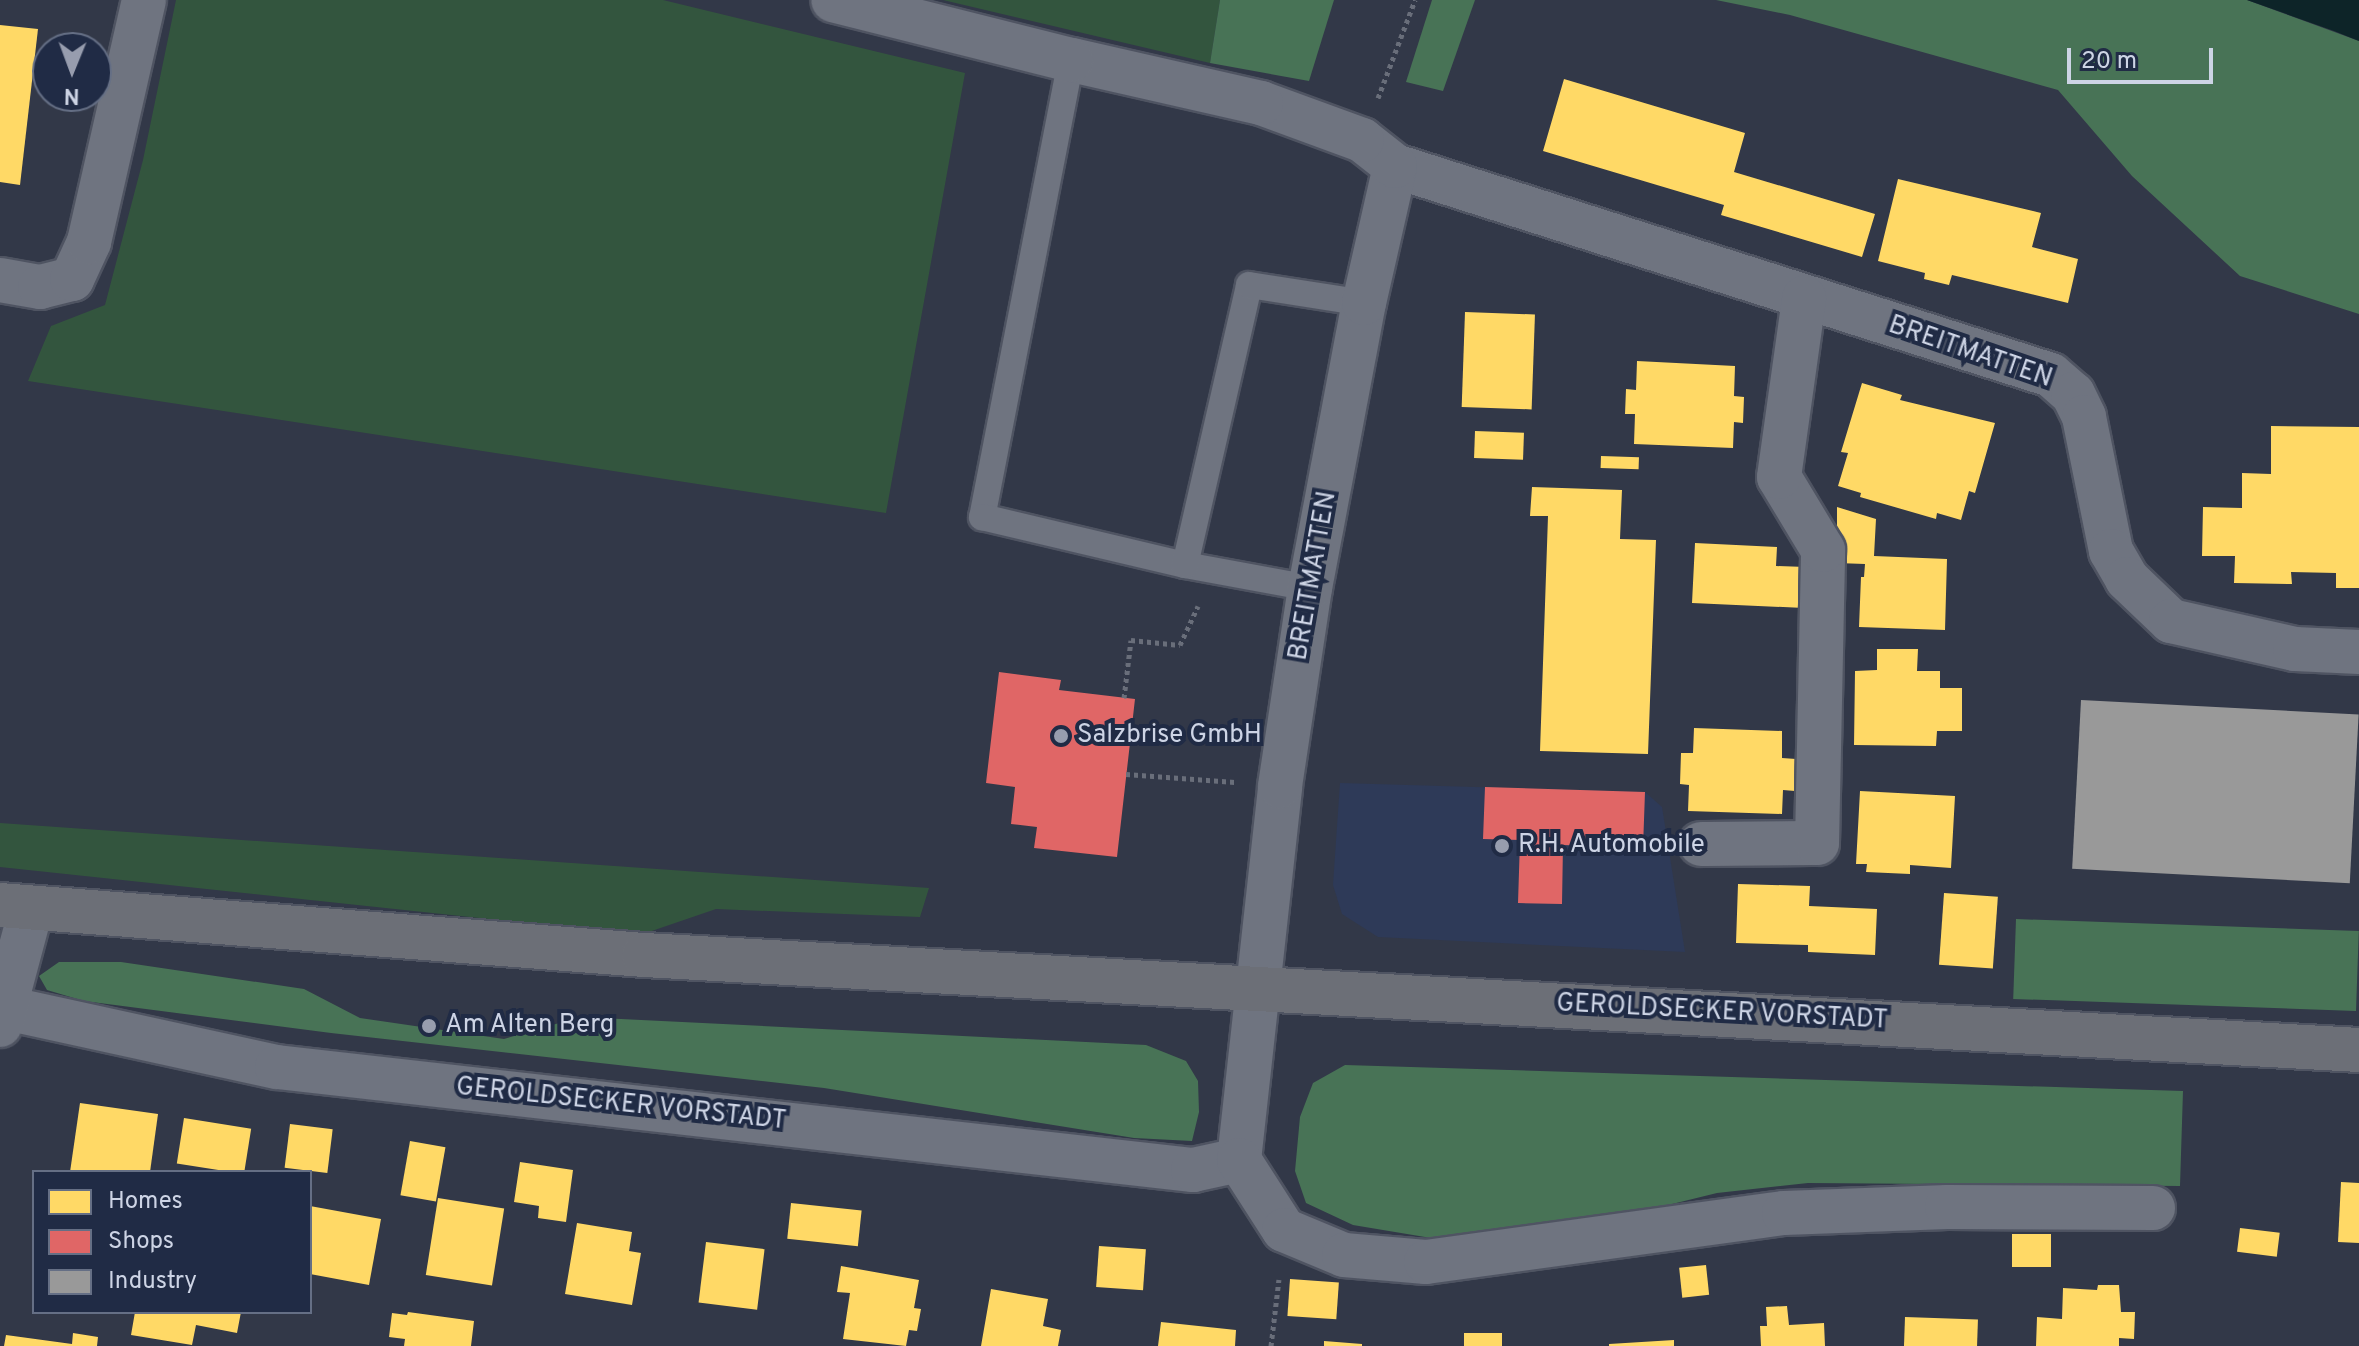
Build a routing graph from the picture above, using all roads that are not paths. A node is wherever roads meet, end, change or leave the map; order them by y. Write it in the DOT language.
graph roads {
  1 [pos="144,0"];
  2 [pos="833,0"];
  3 [pos="1071,60"];
  4 [pos="1378,153"];
  5 [pos="0,280"];
  6 [pos="1804,298"];
  7 [pos="1364,303"];
  8 [pos="1196,568"];
  9 [pos="1310,588"];
  10 [pos="2359,652"];
  11 [pos="1701,844"];
  12 [pos="15,907"];
  13 [pos="1255,990"];
  14 [pos="3,1016"];
  15 [pos="2359,1050"];
  16 [pos="1239,1160"];
  17 [pos="2153,1208"];
  1 -- 5 [label="street"];
  2 -- 3 [label="street, BREITMATTEN"];
  3 -- 4 [label="street, BREITMATTEN"];
  3 -- 8 [label="lane"];
  4 -- 6 [label="street, BREITMATTEN"];
  4 -- 7 [label="street, BREITMATTEN"];
  6 -- 10 [label="street, BREITMATTEN"];
  6 -- 11 [label="street"];
  7 -- 8 [label="lane"];
  7 -- 9 [label="street, BREITMATTEN"];
  8 -- 9 [label="lane"];
  9 -- 13 [label="street, BREITMATTEN"];
  12 -- 13 [label="main road, GEROLDSECKER VORSTADT"];
  12 -- 14 [label="street"];
  13 -- 15 [label="main road, GEROLDSECKER VORSTADT"];
  13 -- 16 [label="street"];
  14 -- 16 [label="street, GEROLDSECKER VORSTADT"];
  16 -- 17 [label="street"];
}
